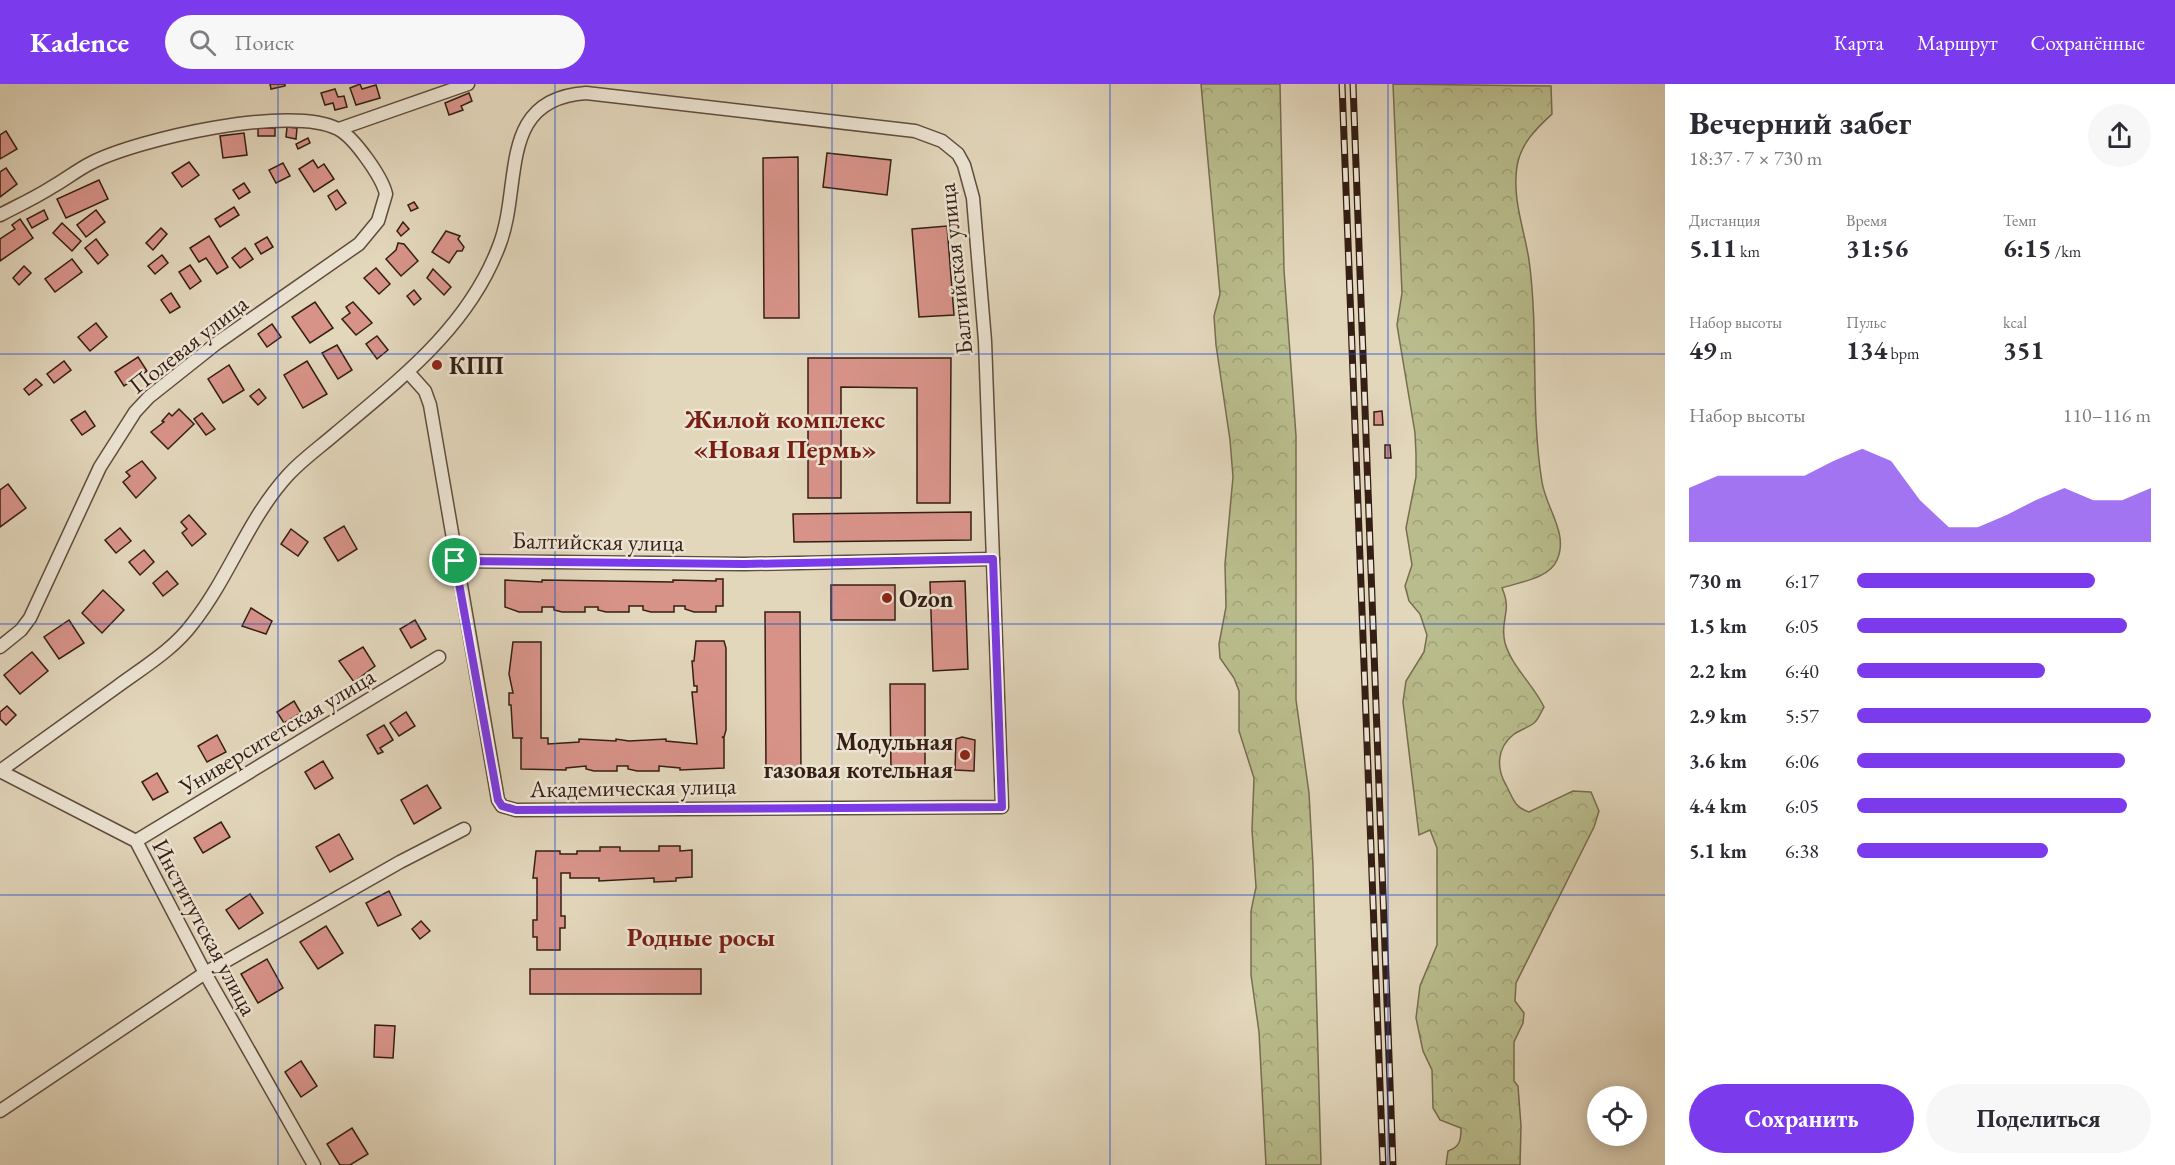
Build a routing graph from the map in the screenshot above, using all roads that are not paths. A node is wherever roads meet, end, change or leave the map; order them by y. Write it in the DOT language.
graph roads {
  1 [pos="468,84"];
  2 [pos="339,129"];
  3 [pos="0,215"];
  4 [pos="408,372"];
  5 [pos="993,559"];
  6 [pos="455,561"];
  7 [pos="0,647"];
  8 [pos="439,657"];
  9 [pos="0,771"];
  10 [pos="1002,807"];
  11 [pos="464,829"];
  12 [pos="136,841"];
  13 [pos="205,973"];
  14 [pos="0,1111"];
  15 [pos="314,1165"];
  1 -- 2 [label="street"];
  2 -- 3 [label="street"];
  2 -- 7 [label="street, Полевая улица"];
  4 -- 5 [label="street, Балтийская улица"];
  4 -- 6 [label="street"];
  4 -- 9 [label="street, Балтийская улица"];
  5 -- 6 [label="street, Балтийская улица"];
  5 -- 10 [label="street, Балтийская улица"];
  6 -- 10 [label="street, Академическая улица"];
  8 -- 12 [label="street, Университетская улица"];
  9 -- 12 [label="street, Институтская улица"];
  11 -- 13 [label="street"];
  12 -- 13 [label="street, Институтская улица"];
  13 -- 14 [label="street"];
  13 -- 15 [label="street, Институтская улица"];
}
